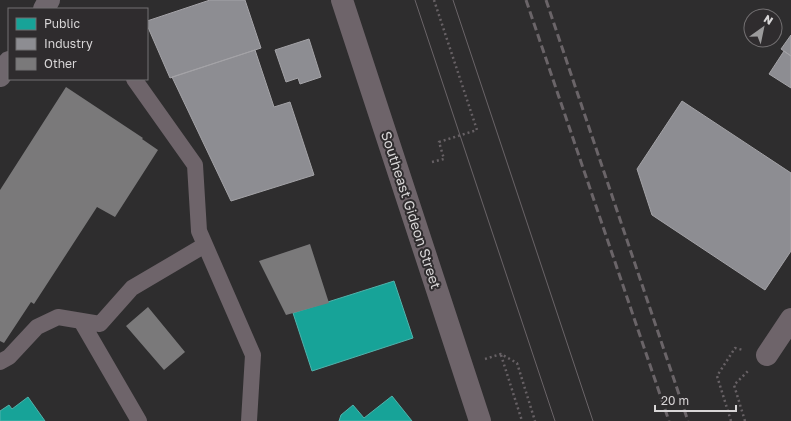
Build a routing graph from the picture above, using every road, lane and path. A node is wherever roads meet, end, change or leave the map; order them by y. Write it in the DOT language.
graph roads {
  1 [pos="342,0"];
  2 [pos="434,0"];
  3 [pos="135,80"];
  4 [pos="432,162"];
  5 [pos="205,245"];
  6 [pos="791,319"];
  7 [pos="80,321"];
  8 [pos="732,353"];
  9 [pos="501,354"];
  10 [pos="767,355"];
  11 [pos="0,362"];
  12 [pos="461,365"];
  13 [pos="138,421"];
  14 [pos="249,421"];
  15 [pos="480,421"];
  16 [pos="522,421"];
  17 [pos="535,421"];
  18 [pos="731,421"];
  19 [pos="745,421"];
  1 -- 12 [label="street, Southeast Gideon Street"];
  2 -- 4 [label="path"];
  3 -- 5 [label="lane"];
  5 -- 7 [label="lane"];
  5 -- 14 [label="lane"];
  6 -- 10 [label="street"];
  7 -- 11 [label="lane"];
  7 -- 13 [label="lane"];
  8 -- 18 [label="path"];
  9 -- 12 [label="path"];
  9 -- 16 [label="path"];
  9 -- 17 [label="path"];
  10 -- 19 [label="path"];
  12 -- 15 [label="street, Southeast Gideon Street"];
}
